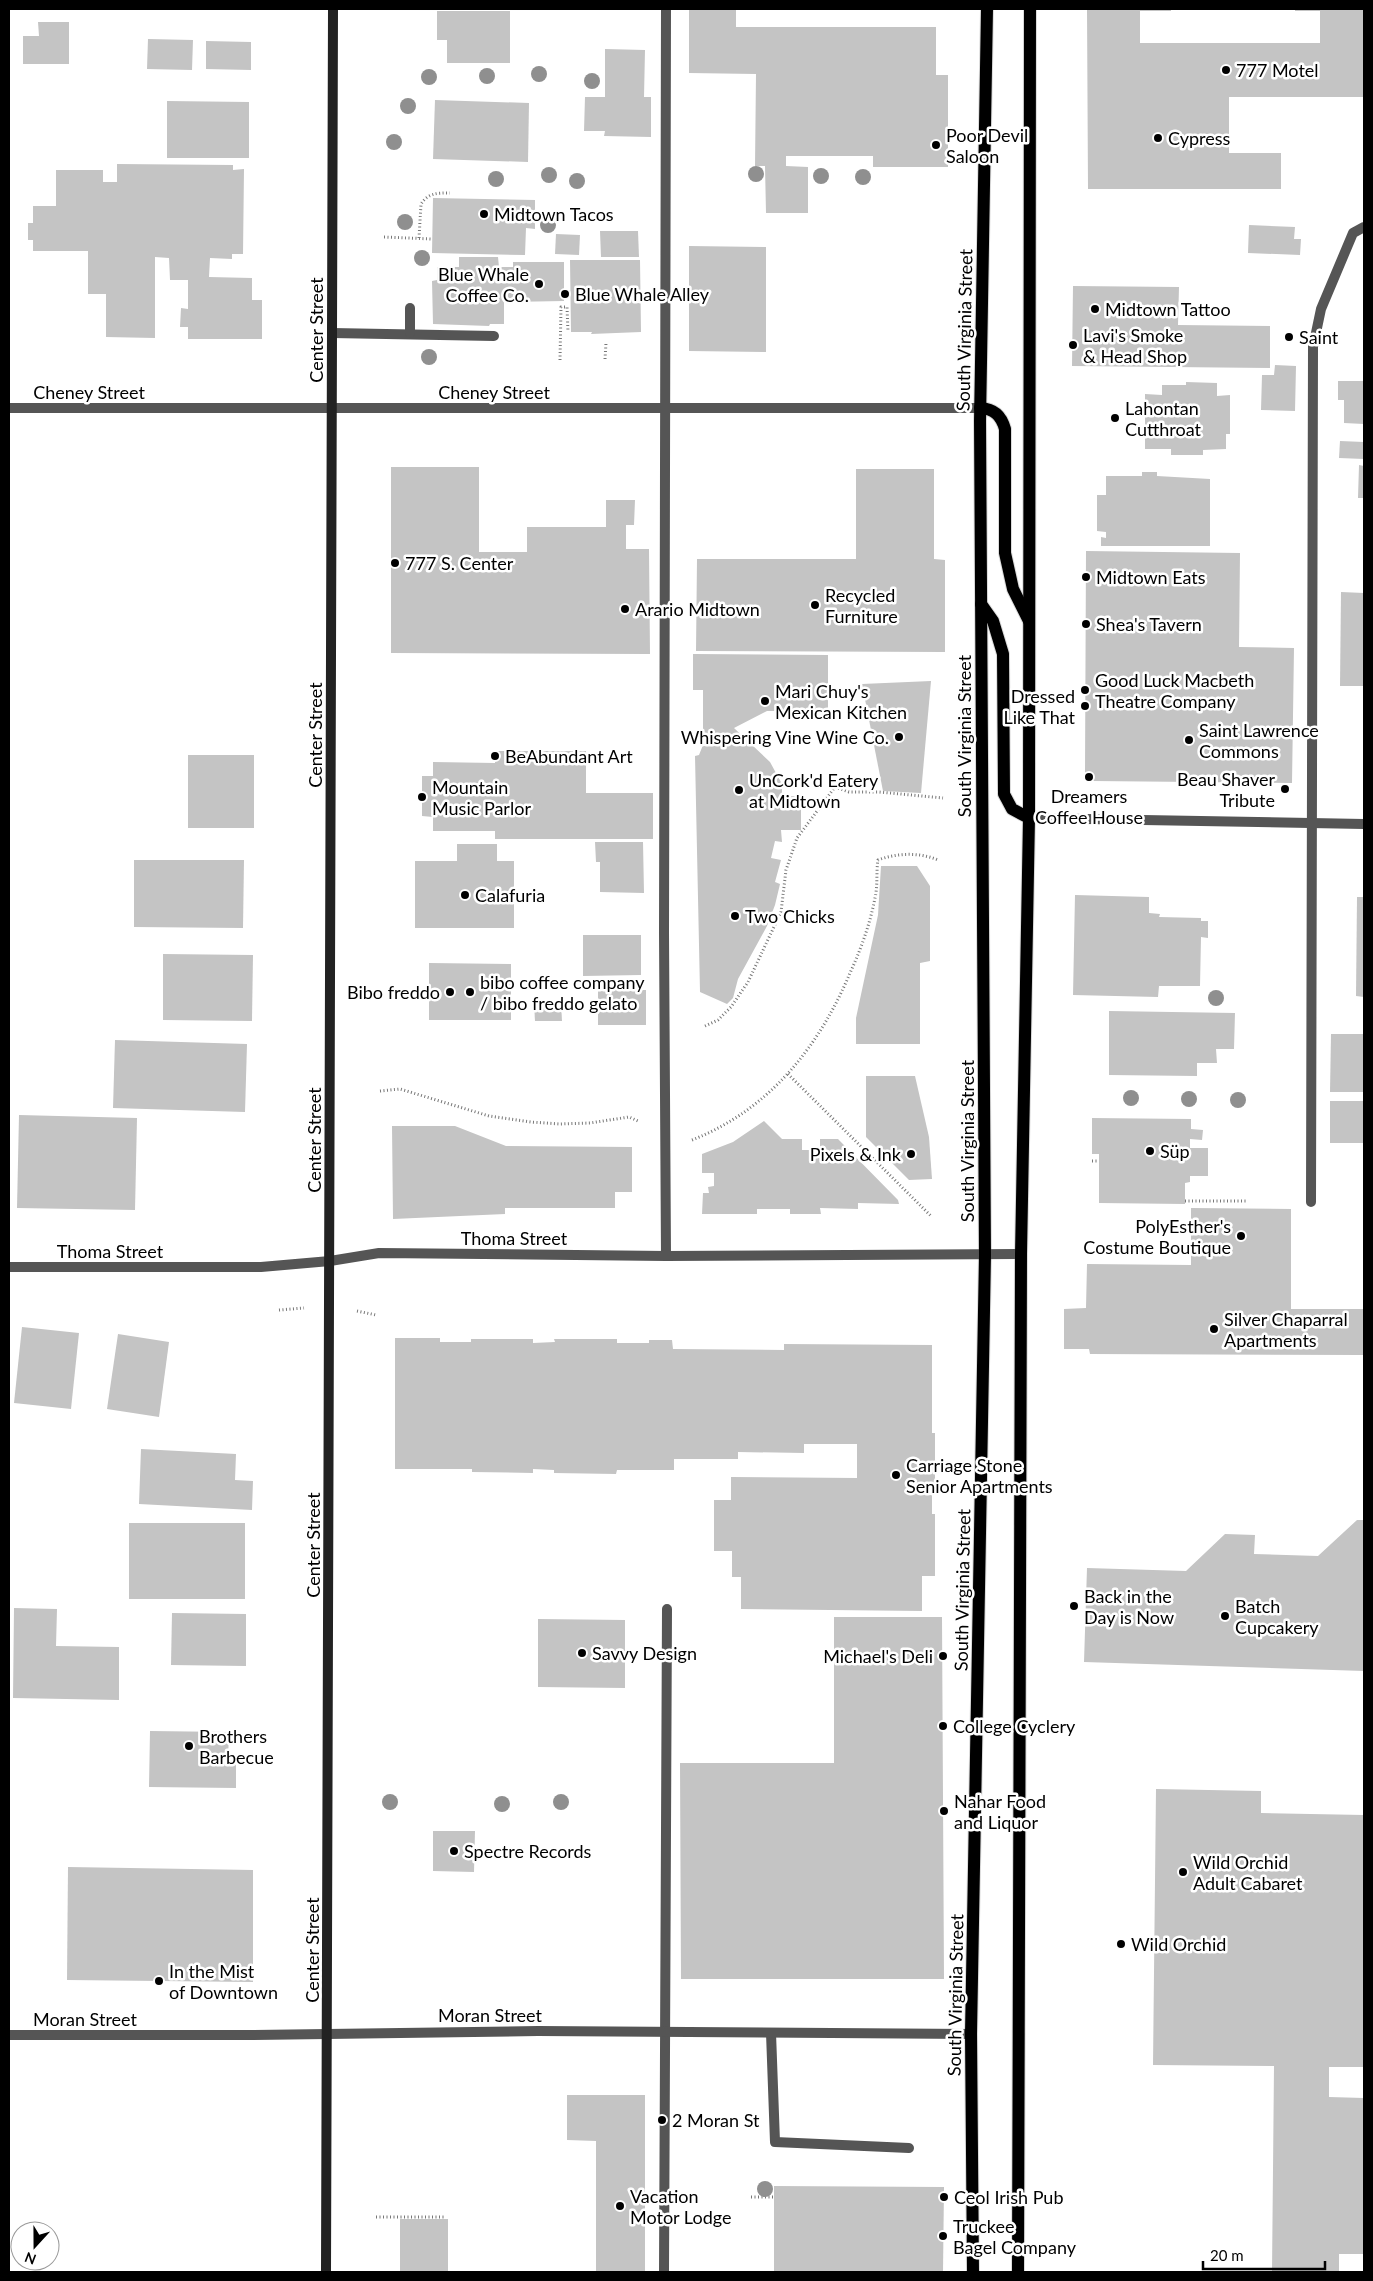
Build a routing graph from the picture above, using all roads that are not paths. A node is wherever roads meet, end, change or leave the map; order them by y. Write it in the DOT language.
graph roads {
  1 [pos="333,9"];
  2 [pos="666,9"];
  3 [pos="987,9"];
  4 [pos="1030,9"];
  5 [pos="1364,227"];
  6 [pos="410,308"];
  7 [pos="332,332"];
  8 [pos="410,333"];
  9 [pos="494,336"];
  10 [pos="9,408"];
  11 [pos="332,408"];
  12 [pos="665,408"];
  13 [pos="980,408"];
  14 [pos="981,604"];
  15 [pos="1029,622"];
  16 [pos="1029,818"];
  17 [pos="1312,823"];
  18 [pos="1364,824"];
  19 [pos="1311,1202"];
  20 [pos="1021,1254"];
  21 [pos="985,1255"];
  22 [pos="666,1256"];
  23 [pos="330,1261"];
  24 [pos="9,1267"];
  25 [pos="667,1609"];
  26 [pos="665,2030"];
  27 [pos="328,2032"];
  28 [pos="772,2033"];
  29 [pos="971,2034"];
  30 [pos="9,2035"];
  31 [pos="909,2148"];
  32 [pos="326,2272"];
  33 [pos="664,2272"];
  34 [pos="973,2272"];
  35 [pos="1018,2272"];
  1 -- 7 [label="street, Center Street"];
  2 -- 12 [label="street"];
  3 -- 13 [label="main road, South Virginia Street"];
  4 -- 15 [label="main road"];
  5 -- 17 [label="street"];
  6 -- 8 [label="street"];
  7 -- 8 [label="street"];
  7 -- 11 [label="street, Center Street"];
  8 -- 9 [label="street"];
  10 -- 11 [label="street, Cheney Street"];
  11 -- 12 [label="street, Cheney Street"];
  11 -- 23 [label="street, Center Street"];
  12 -- 13 [label="street, Cheney Street"];
  12 -- 22 [label="street"];
  13 -- 14 [label="main road, South Virginia Street"];
  13 -- 15 [label="main road"];
  14 -- 16 [label="main road"];
  14 -- 21 [label="main road, South Virginia Street"];
  15 -- 16 [label="main road"];
  16 -- 17 [label="street"];
  16 -- 20 [label="main road"];
  17 -- 18 [label="street"];
  17 -- 19 [label="street"];
  20 -- 21 [label="street, Thoma Street"];
  20 -- 35 [label="main road"];
  21 -- 22 [label="street, Thoma Street"];
  21 -- 29 [label="main road, South Virginia Street"];
  22 -- 23 [label="street, Thoma Street"];
  23 -- 24 [label="street, Thoma Street"];
  23 -- 27 [label="street, Center Street"];
  25 -- 26 [label="street"];
  26 -- 27 [label="street, Moran Street"];
  26 -- 28 [label="street, Moran Street"];
  26 -- 33 [label="street"];
  27 -- 30 [label="street, Moran Street"];
  27 -- 32 [label="street, Center Street"];
  28 -- 29 [label="street, Moran Street"];
  28 -- 31 [label="street"];
  29 -- 34 [label="main road, South Virginia Street"];
}
